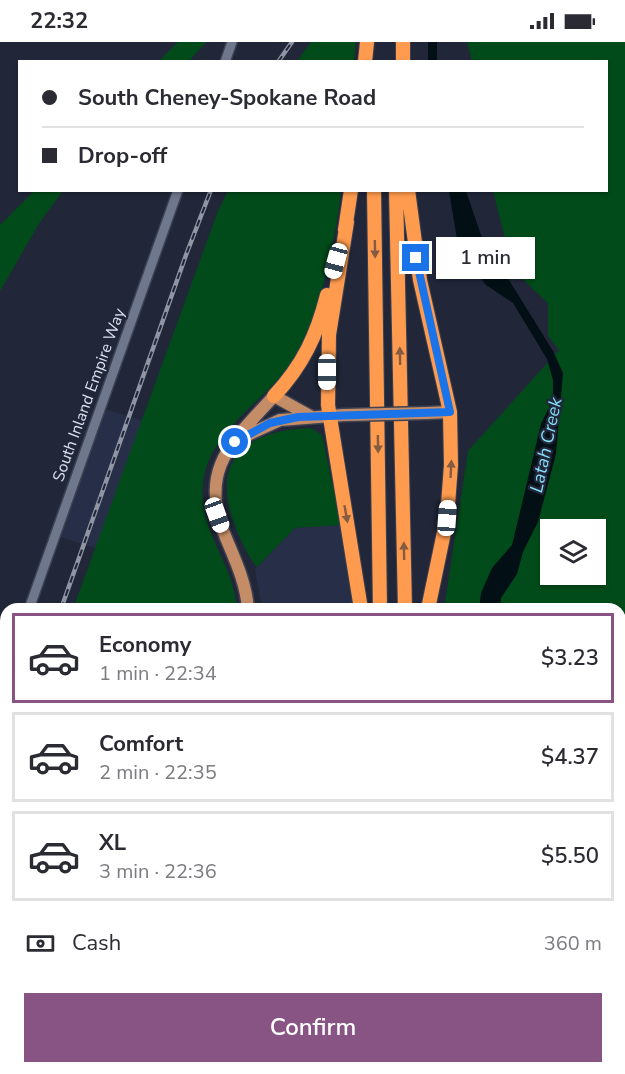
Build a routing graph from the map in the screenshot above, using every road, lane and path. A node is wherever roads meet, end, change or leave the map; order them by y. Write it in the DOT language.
graph roads {
  1 [pos="232,42"];
  2 [pos="367,42"];
  3 [pos="373,42"];
  4 [pos="396,42"];
  5 [pos="403,42"];
  6 [pos="226,60"];
  7 [pos="365,60"];
  8 [pos="373,60"];
  9 [pos="396,60"];
  10 [pos="403,60"];
  11 [pos="177,192"];
  12 [pos="351,192"];
  13 [pos="374,192"];
  14 [pos="396,192"];
  15 [pos="408,192"];
  16 [pos="346,222"];
  17 [pos="274,396"];
  18 [pos="450,412"];
  19 [pos="328,415"];
  20 [pos="310,416"];
  21 [pos="235,442"];
  22 [pos="31,603"];
  23 [pos="247,603"];
  24 [pos="360,603"];
  25 [pos="380,603"];
  26 [pos="405,603"];
  27 [pos="429,603"];
  1 -- 6 [label="street"];
  2 -- 7 [label="highway"];
  3 -- 8 [label="highway"];
  4 -- 9 [label="highway"];
  5 -- 10 [label="highway"];
  11 -- 22 [label="street, South Inland Empire Way"];
  12 -- 16 [label="highway"];
  13 -- 25 [label="highway, one-way"];
  26 -- 14 [label="highway, one-way"];
  15 -- 18 [label="highway"];
  16 -- 17 [label="highway"];
  16 -- 19 [label="highway"];
  17 -- 20 [label="main road"];
  17 -- 21 [label="main road"];
  18 -- 19 [label="main road, bridge"];
  27 -- 18 [label="highway, one-way"];
  19 -- 20 [label="main road"];
  19 -- 24 [label="highway, one-way"];
  20 -- 21 [label="main road"];
  21 -- 23 [label="main road"];
}
